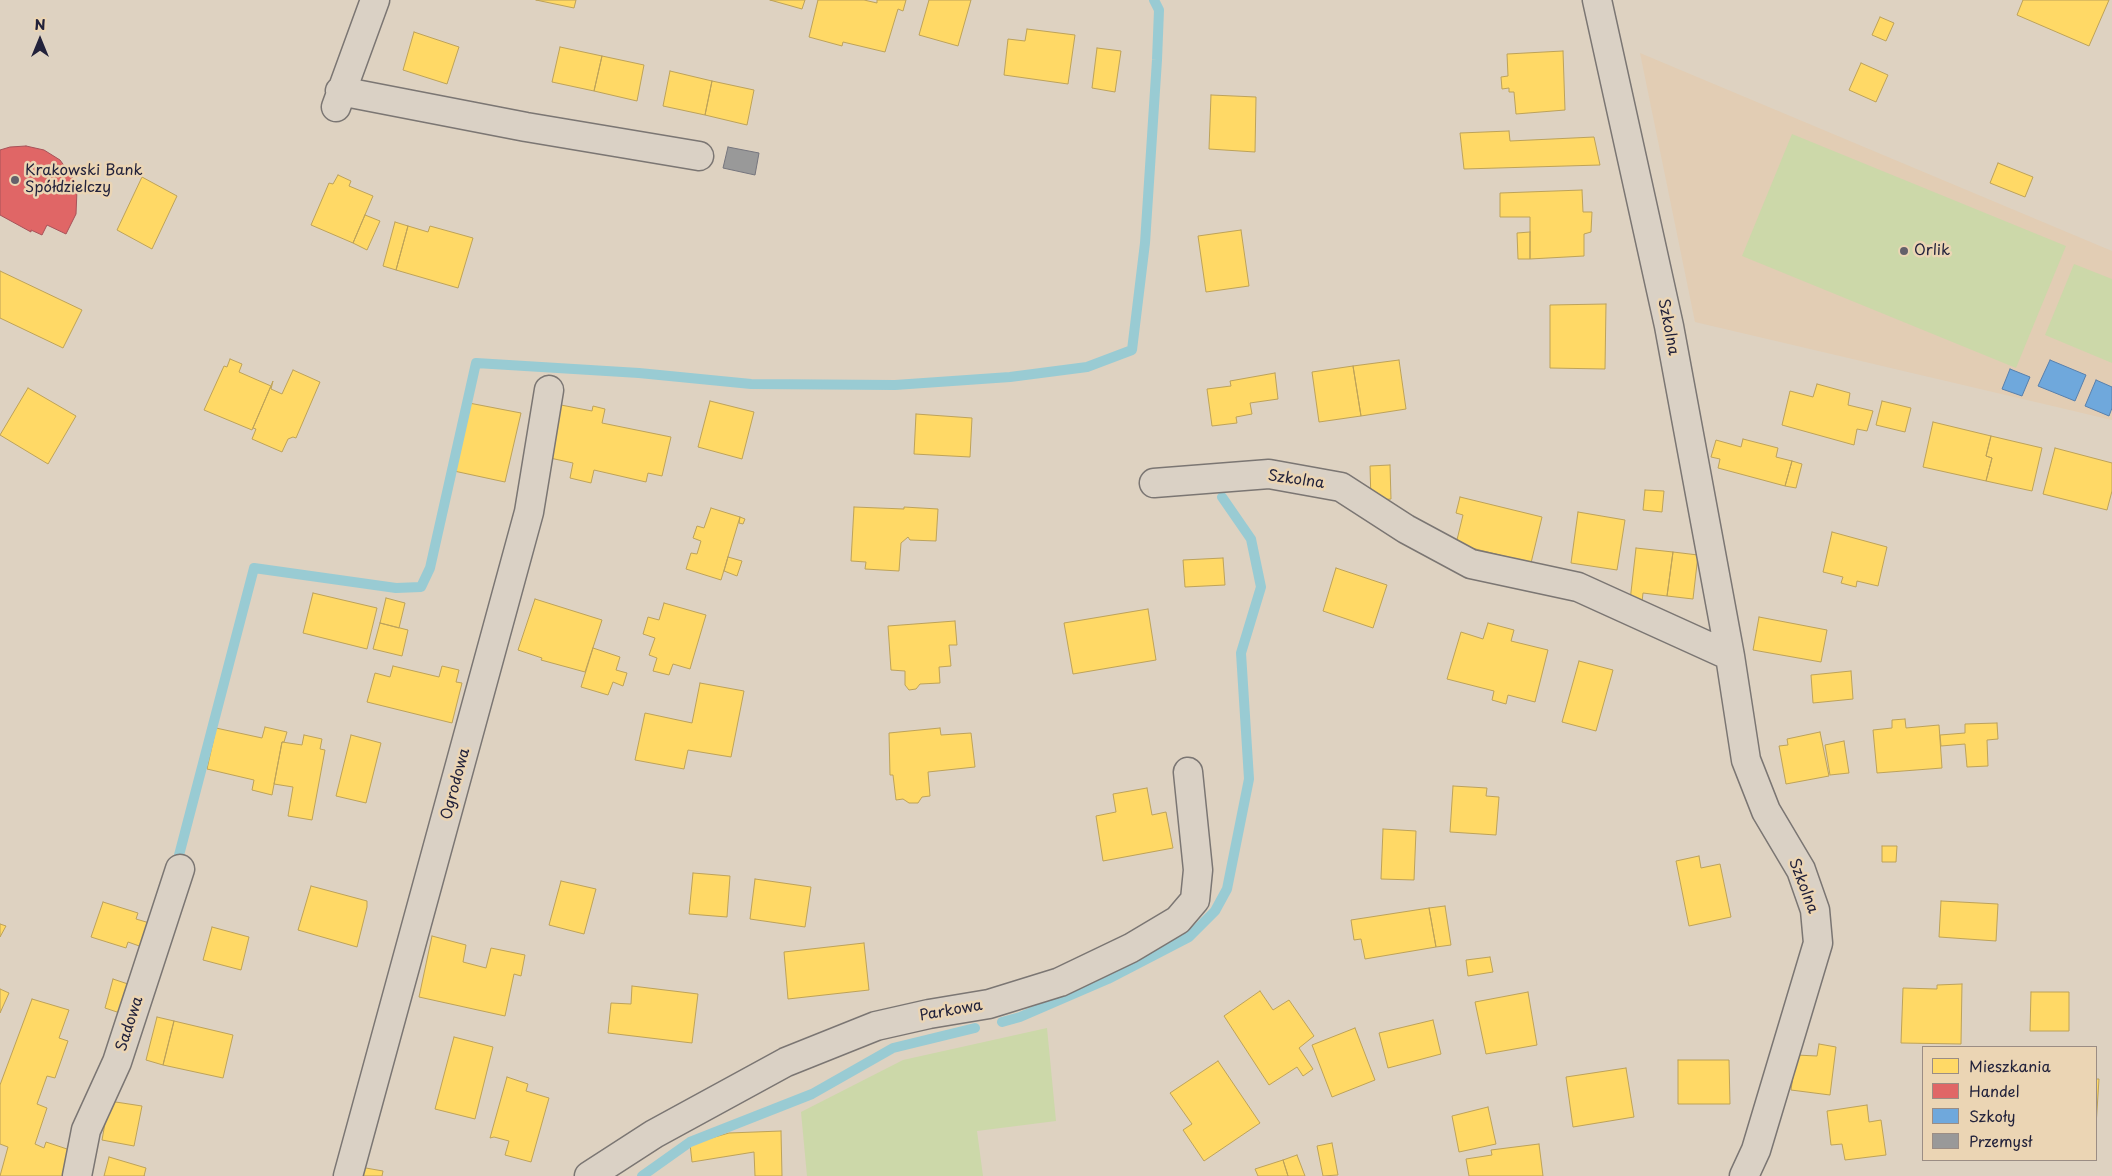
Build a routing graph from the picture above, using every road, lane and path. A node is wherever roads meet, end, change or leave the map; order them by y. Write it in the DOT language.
graph roads {
  1 [pos="375,0"];
  2 [pos="1597,0"];
  3 [pos="340,91"];
  4 [pos="374,116"];
  5 [pos="699,156"];
  6 [pos="549,390"];
  7 [pos="1154,483"];
  8 [pos="1730,656"];
  9 [pos="1188,772"];
  10 [pos="180,869"];
  11 [pos="78,1176"];
  12 [pos="348,1176"];
  13 [pos="589,1176"];
  14 [pos="1744,1176"];
  1 -- 3 [label="street"];
  2 -- 8 [label="street, Szkolna"];
  3 -- 4 [label="street"];
  3 -- 5 [label="street"];
  6 -- 12 [label="street, Ogrodowa"];
  7 -- 8 [label="street, Szkolna"];
  8 -- 14 [label="street, Szkolna"];
  9 -- 13 [label="street, Parkowa"];
  10 -- 11 [label="street, Sadowa"];
}
